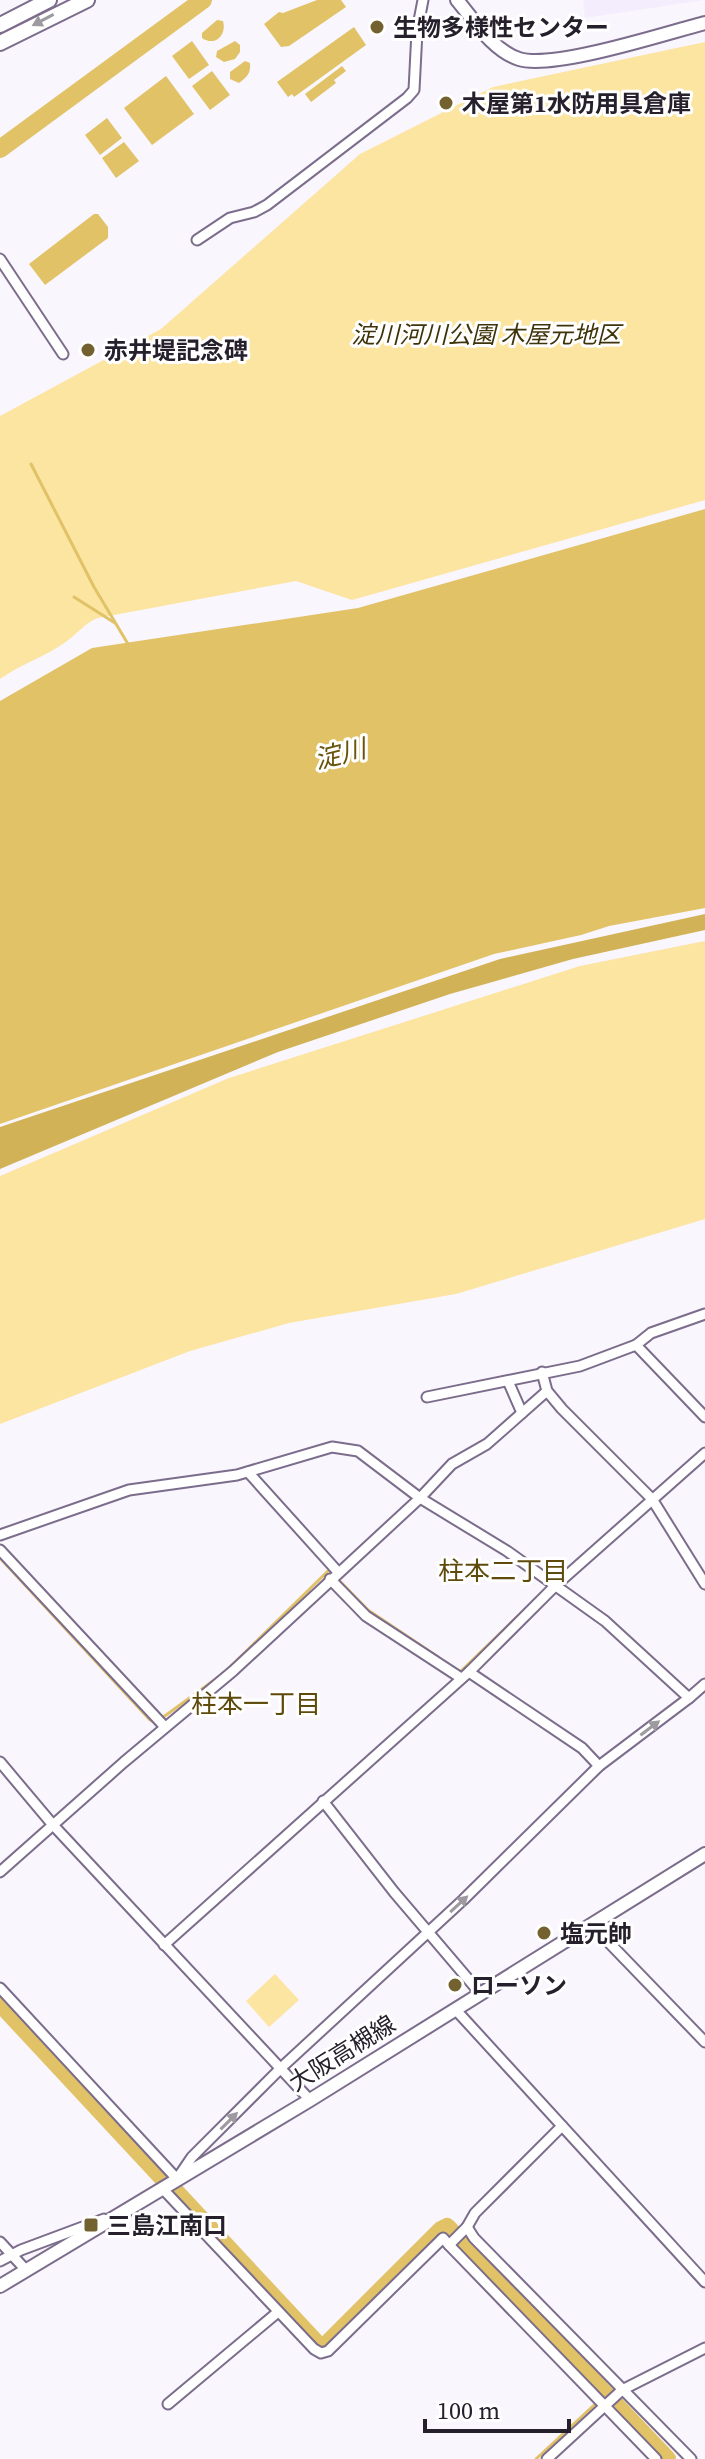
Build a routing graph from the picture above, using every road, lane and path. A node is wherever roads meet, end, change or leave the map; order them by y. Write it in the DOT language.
graph roads {
  1 [pos="49,0"];
  2 [pos="87,0"];
  3 [pos="423,0"];
  4 [pos="457,0"];
  5 [pos="705,23"];
  6 [pos="0,25"];
  7 [pos="0,43"];
  8 [pos="197,240"];
  9 [pos="0,259"];
  10 [pos="63,354"];
  11 [pos="705,1314"];
  12 [pos="636,1345"];
  13 [pos="542,1372"];
  14 [pos="508,1381"];
  15 [pos="547,1391"];
  16 [pos="427,1397"];
  17 [pos="522,1413"];
  18 [pos="705,1417"];
  19 [pos="705,1453"];
  20 [pos="248,1472"];
  21 [pos="420,1498"];
  22 [pos="652,1499"];
  23 [pos="0,1535"];
  24 [pos="0,1550"];
  25 [pos="334,1576"];
  26 [pos="705,1584"];
  27 [pos="555,1586"];
  28 [pos="465,1675"];
  29 [pos="705,1684"];
  30 [pos="689,1698"];
  31 [pos="165,1727"];
  32 [pos="0,1762"];
  33 [pos="599,1766"];
  34 [pos="323,1801"];
  35 [pos="53,1825"];
  36 [pos="705,1854"];
  37 [pos="0,1872"];
  38 [pos="591,1924"];
  39 [pos="428,1932"];
  40 [pos="164,1945"];
  41 [pos="0,1988"];
  42 [pos="480,1993"];
  43 [pos="455,2009"];
  44 [pos="705,2042"];
  45 [pos="282,2067"];
  46 [pos="310,2100"];
  47 [pos="562,2126"];
  48 [pos="177,2179"];
  49 [pos="162,2188"];
  50 [pos="128,2209"];
  51 [pos="467,2227"];
  52 [pos="0,2242"];
  53 [pos="449,2245"];
  54 [pos="13,2256"];
  55 [pos="0,2261"];
  56 [pos="25,2269"];
  57 [pos="705,2282"];
  58 [pos="0,2286"];
  59 [pos="278,2312"];
  60 [pos="705,2348"];
  61 [pos="622,2390"];
  62 [pos="168,2404"];
  63 [pos="604,2406"];
  64 [pos="547,2459"];
  65 [pos="656,2459"];
  66 [pos="691,2459"];
  1 -- 6 [label="highway"];
  2 -- 7 [label="highway, one-way"];
  3 -- 8 [label="street"];
  4 -- 5 [label="main road"];
  9 -- 10 [label="street"];
  11 -- 12 [label="street"];
  12 -- 13 [label="street"];
  12 -- 18 [label="street"];
  13 -- 14 [label="street"];
  13 -- 15 [label="street"];
  14 -- 16 [label="street"];
  14 -- 17 [label="street"];
  15 -- 17 [label="street"];
  15 -- 22 [label="street"];
  17 -- 21 [label="street"];
  19 -- 22 [label="street"];
  20 -- 21 [label="street"];
  20 -- 23 [label="street"];
  20 -- 25 [label="street"];
  21 -- 25 [label="street"];
  21 -- 27 [label="street"];
  22 -- 26 [label="street"];
  22 -- 27 [label="street"];
  24 -- 31 [label="street"];
  25 -- 28 [label="street"];
  25 -- 31 [label="street"];
  27 -- 28 [label="street"];
  27 -- 30 [label="street"];
  28 -- 33 [label="street"];
  28 -- 34 [label="street"];
  29 -- 30 [label="street"];
  33 -- 30 [label="street, one-way"];
  31 -- 35 [label="street"];
  32 -- 35 [label="street"];
  39 -- 33 [label="street, one-way"];
  34 -- 39 [label="street"];
  34 -- 40 [label="street"];
  35 -- 37 [label="street"];
  35 -- 40 [label="street"];
  36 -- 38 [label="main road, 大阪高槻線"];
  38 -- 42 [label="main road, 大阪高槻線"];
  38 -- 44 [label="street"];
  39 -- 42 [label="street"];
  39 -- 45 [label="street"];
  40 -- 45 [label="street"];
  41 -- 48 [label="street"];
  42 -- 43 [label="main road, 大阪高槻線"];
  43 -- 46 [label="main road, 大阪高槻線"];
  43 -- 47 [label="street"];
  45 -- 46 [label="street"];
  48 -- 45 [label="street, one-way"];
  46 -- 48 [label="main road, 大阪高槻線"];
  47 -- 51 [label="street"];
  47 -- 57 [label="street"];
  48 -- 49 [label="main road, 大阪高槻線"];
  49 -- 50 [label="main road, 大阪高槻線"];
  49 -- 59 [label="street"];
  50 -- 54 [label="street"];
  50 -- 56 [label="main road, 大阪高槻線"];
  51 -- 53 [label="street"];
  51 -- 61 [label="street"];
  52 -- 54 [label="street"];
  53 -- 59 [label="street"];
  53 -- 63 [label="street"];
  54 -- 55 [label="street"];
  54 -- 56 [label="street"];
  56 -- 58 [label="main road, 大阪高槻線"];
  59 -- 62 [label="street"];
  60 -- 61 [label="street"];
  61 -- 63 [label="street"];
  61 -- 66 [label="street"];
  63 -- 64 [label="street"];
  63 -- 65 [label="street"];
}
